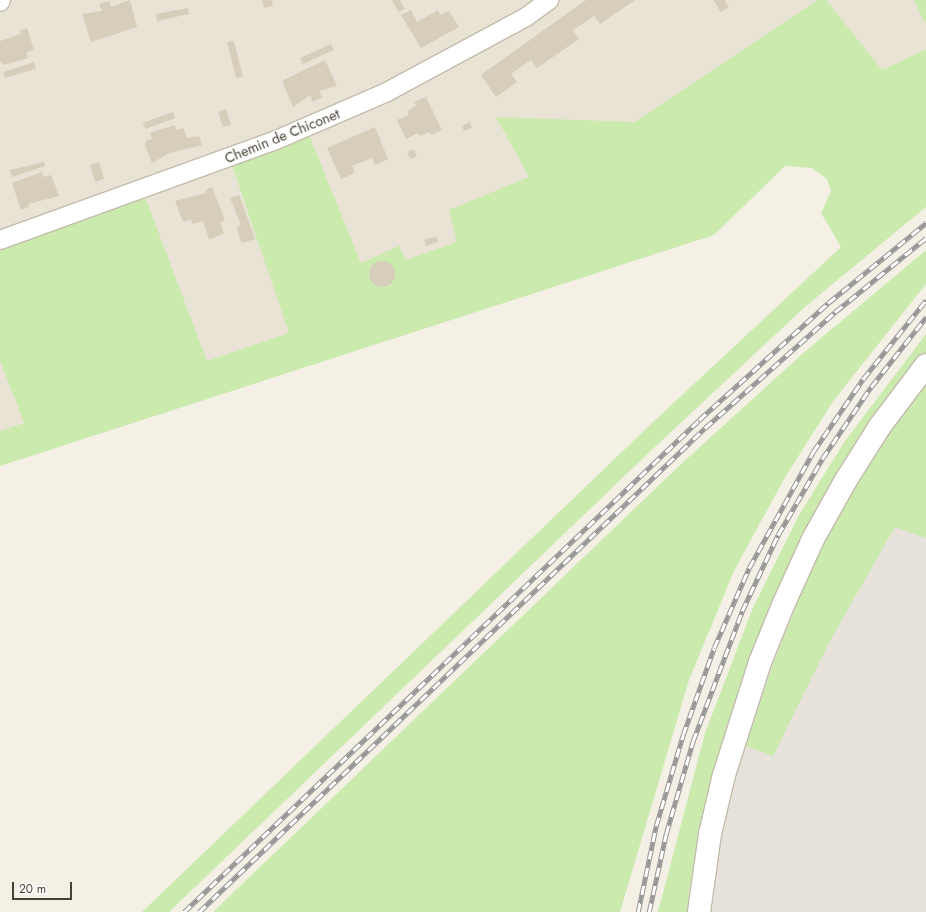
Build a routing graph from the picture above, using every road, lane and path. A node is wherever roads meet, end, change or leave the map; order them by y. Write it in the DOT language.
graph roads {
  1 [pos="549,0"];
  2 [pos="0,240"];
  3 [pos="926,365"];
  4 [pos="699,912"];
  1 -- 2 [label="street, Chemin de Chiconet"];
  3 -- 4 [label="street"];
}
